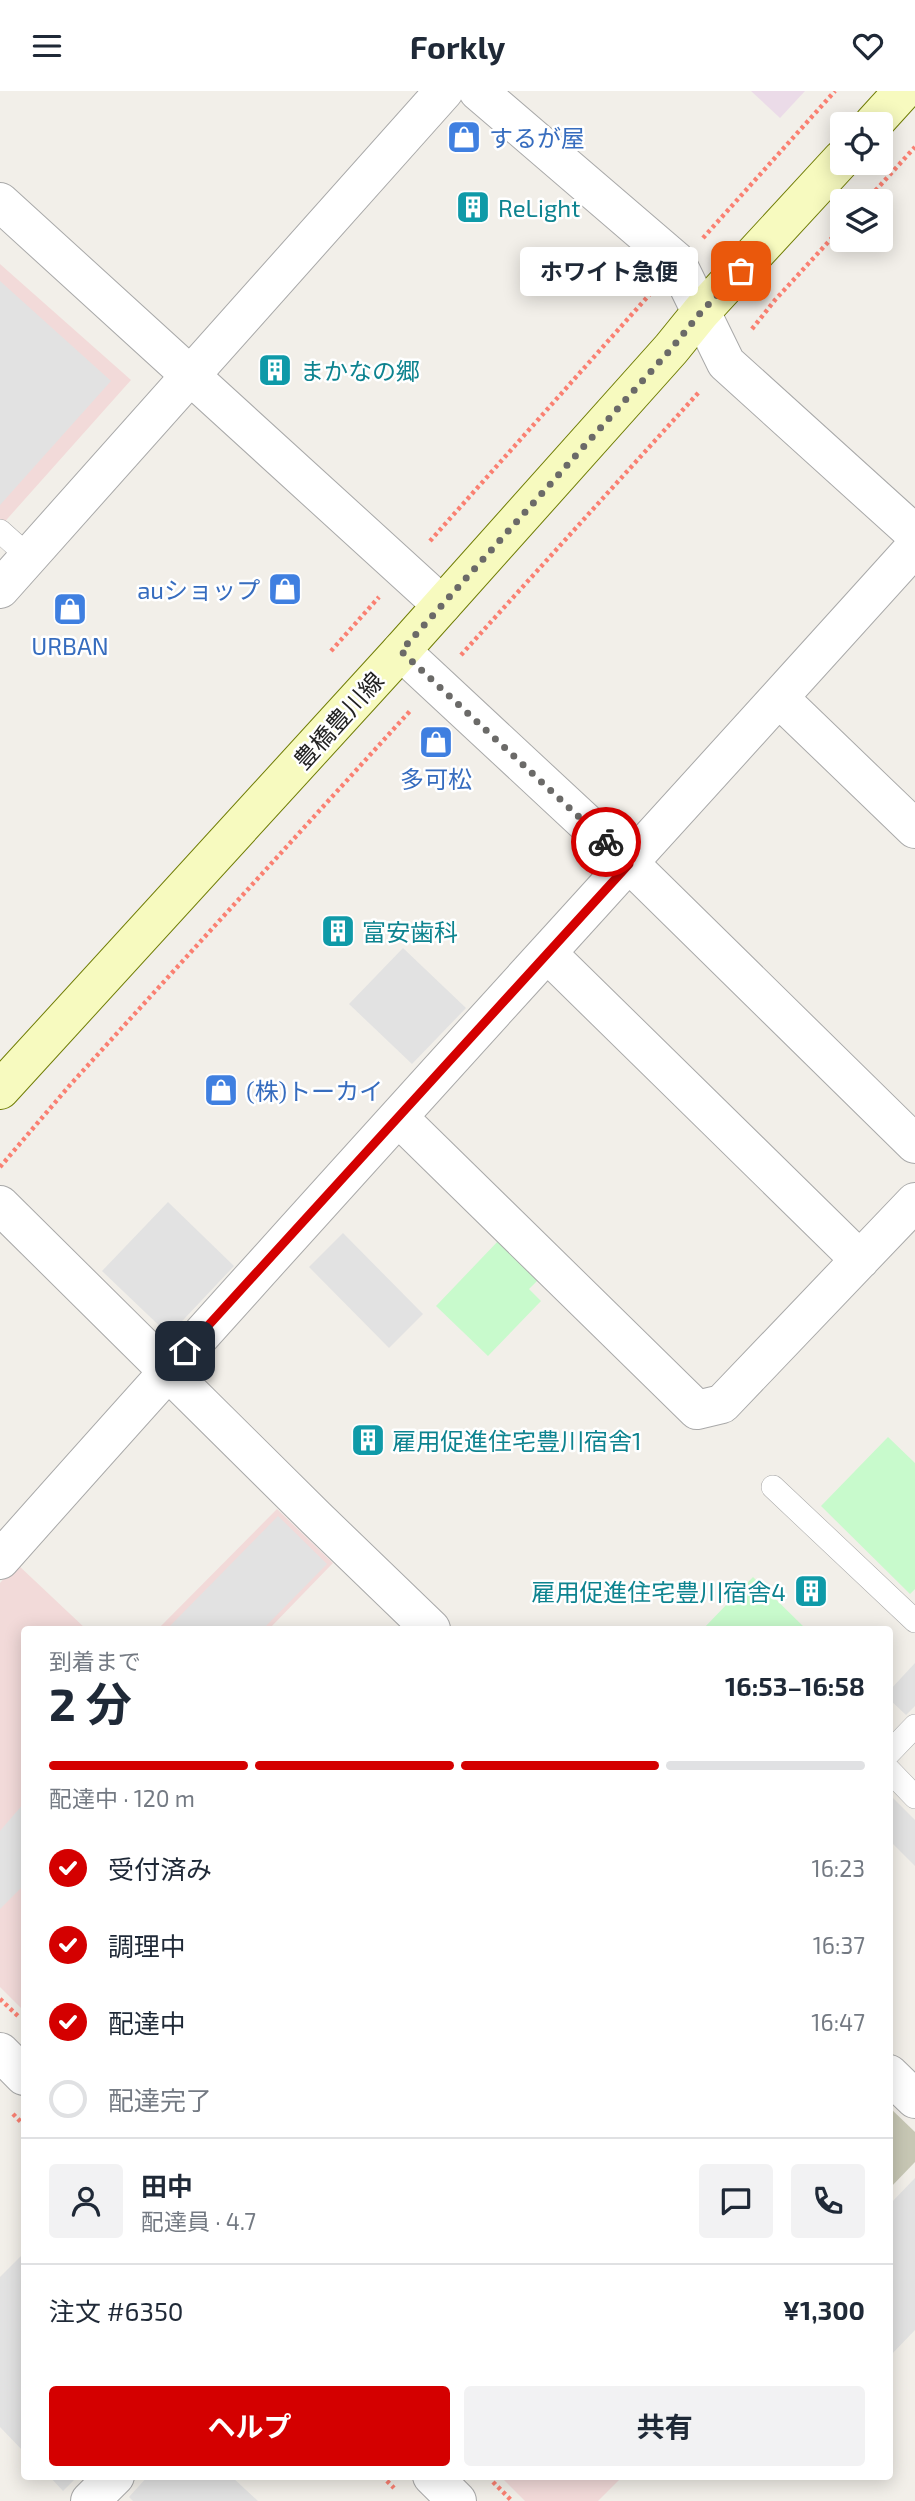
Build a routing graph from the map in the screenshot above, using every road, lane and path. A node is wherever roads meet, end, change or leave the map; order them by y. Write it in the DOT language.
graph roads {
  1 [pos="444,91"];
  2 [pos="478,91"];
  3 [pos="835,91"];
  4 [pos="903,91"];
  5 [pos="884,112"];
  6 [pos="915,147"];
  7 [pos="830,172"];
  8 [pos="877,189"];
  9 [pos="0,202"];
  10 [pos="676,261"];
  11 [pos="701,312"];
  12 [pos="189,375"];
  13 [pos="0,531"];
  14 [pos="915,534"];
  15 [pos="915,547"];
  16 [pos="29,557"];
  17 [pos="403,570"];
  18 [pos="0,589"];
  19 [pos="442,605"];
  20 [pos="331,651"];
  21 [pos="401,651"];
  22 [pos="779,698"];
  23 [pos="915,829"];
  24 [pos="629,864"];
  25 [pos="547,953"];
  26 [pos="70,1085"];
  27 [pos="0,1090"];
  28 [pos="398,1117"];
  29 [pos="915,1143"];
  30 [pos="0,1167"];
  31 [pos="915,1202"];
  32 [pos="0,1205"];
  33 [pos="860,1260"];
  34 [pos="167,1371"];
  35 [pos="774,1487"];
  36 [pos="0,1560"];
  37 [pos="915,1621"];
  38 [pos="428,1626"];
  39 [pos="915,1726"];
  40 [pos="893,1751"];
  41 [pos="893,1759"];
  42 [pos="915,1797"];
  43 [pos="0,1999"];
  44 [pos="21,2020"];
  45 [pos="0,2052"];
  46 [pos="21,2073"];
  47 [pos="893,2078"];
  48 [pos="915,2099"];
  49 [pos="111,2480"];
  50 [pos="436,2480"];
  51 [pos="491,2480"];
  52 [pos="90,2501"];
  53 [pos="457,2501"];
  54 [pos="512,2501"];
  1 -- 12 [label="street"];
  2 -- 10 [label="street"];
  3 -- 10 [label="path"];
  4 -- 5 [label="main road"];
  6 -- 8 [label="path"];
  7 -- 11 [label="main road, 豊橋豊川線"];
  9 -- 12 [label="street"];
  10 -- 11 [label="street"];
  10 -- 17 [label="path"];
  11 -- 14 [label="street"];
  11 -- 19 [label="main road, 豊橋豊川線"];
  12 -- 16 [label="street"];
  12 -- 17 [label="street"];
  13 -- 16 [label="lane"];
  15 -- 22 [label="street"];
  16 -- 18 [label="street"];
  17 -- 19 [label="street"];
  17 -- 20 [label="path"];
  19 -- 21 [label="main road, 豊橋豊川線"];
  21 -- 24 [label="street"];
  21 -- 27 [label="main road, 豊橋豊川線"];
  22 -- 23 [label="street"];
  22 -- 24 [label="street"];
  24 -- 25 [label="street"];
  24 -- 29 [label="street"];
  25 -- 28 [label="street"];
  25 -- 33 [label="street"];
  26 -- 30 [label="path"];
  28 -- 33 [label="street"];
  28 -- 34 [label="street"];
  31 -- 33 [label="street"];
  32 -- 34 [label="street"];
  34 -- 36 [label="street"];
  34 -- 38 [label="street"];
  35 -- 37 [label="lane"];
  39 -- 40 [label="lane"];
  41 -- 42 [label="lane"];
  43 -- 44 [label="path"];
  45 -- 46 [label="street"];
  47 -- 48 [label="street"];
  49 -- 52 [label="street"];
  50 -- 53 [label="street"];
  51 -- 54 [label="path"];
}
